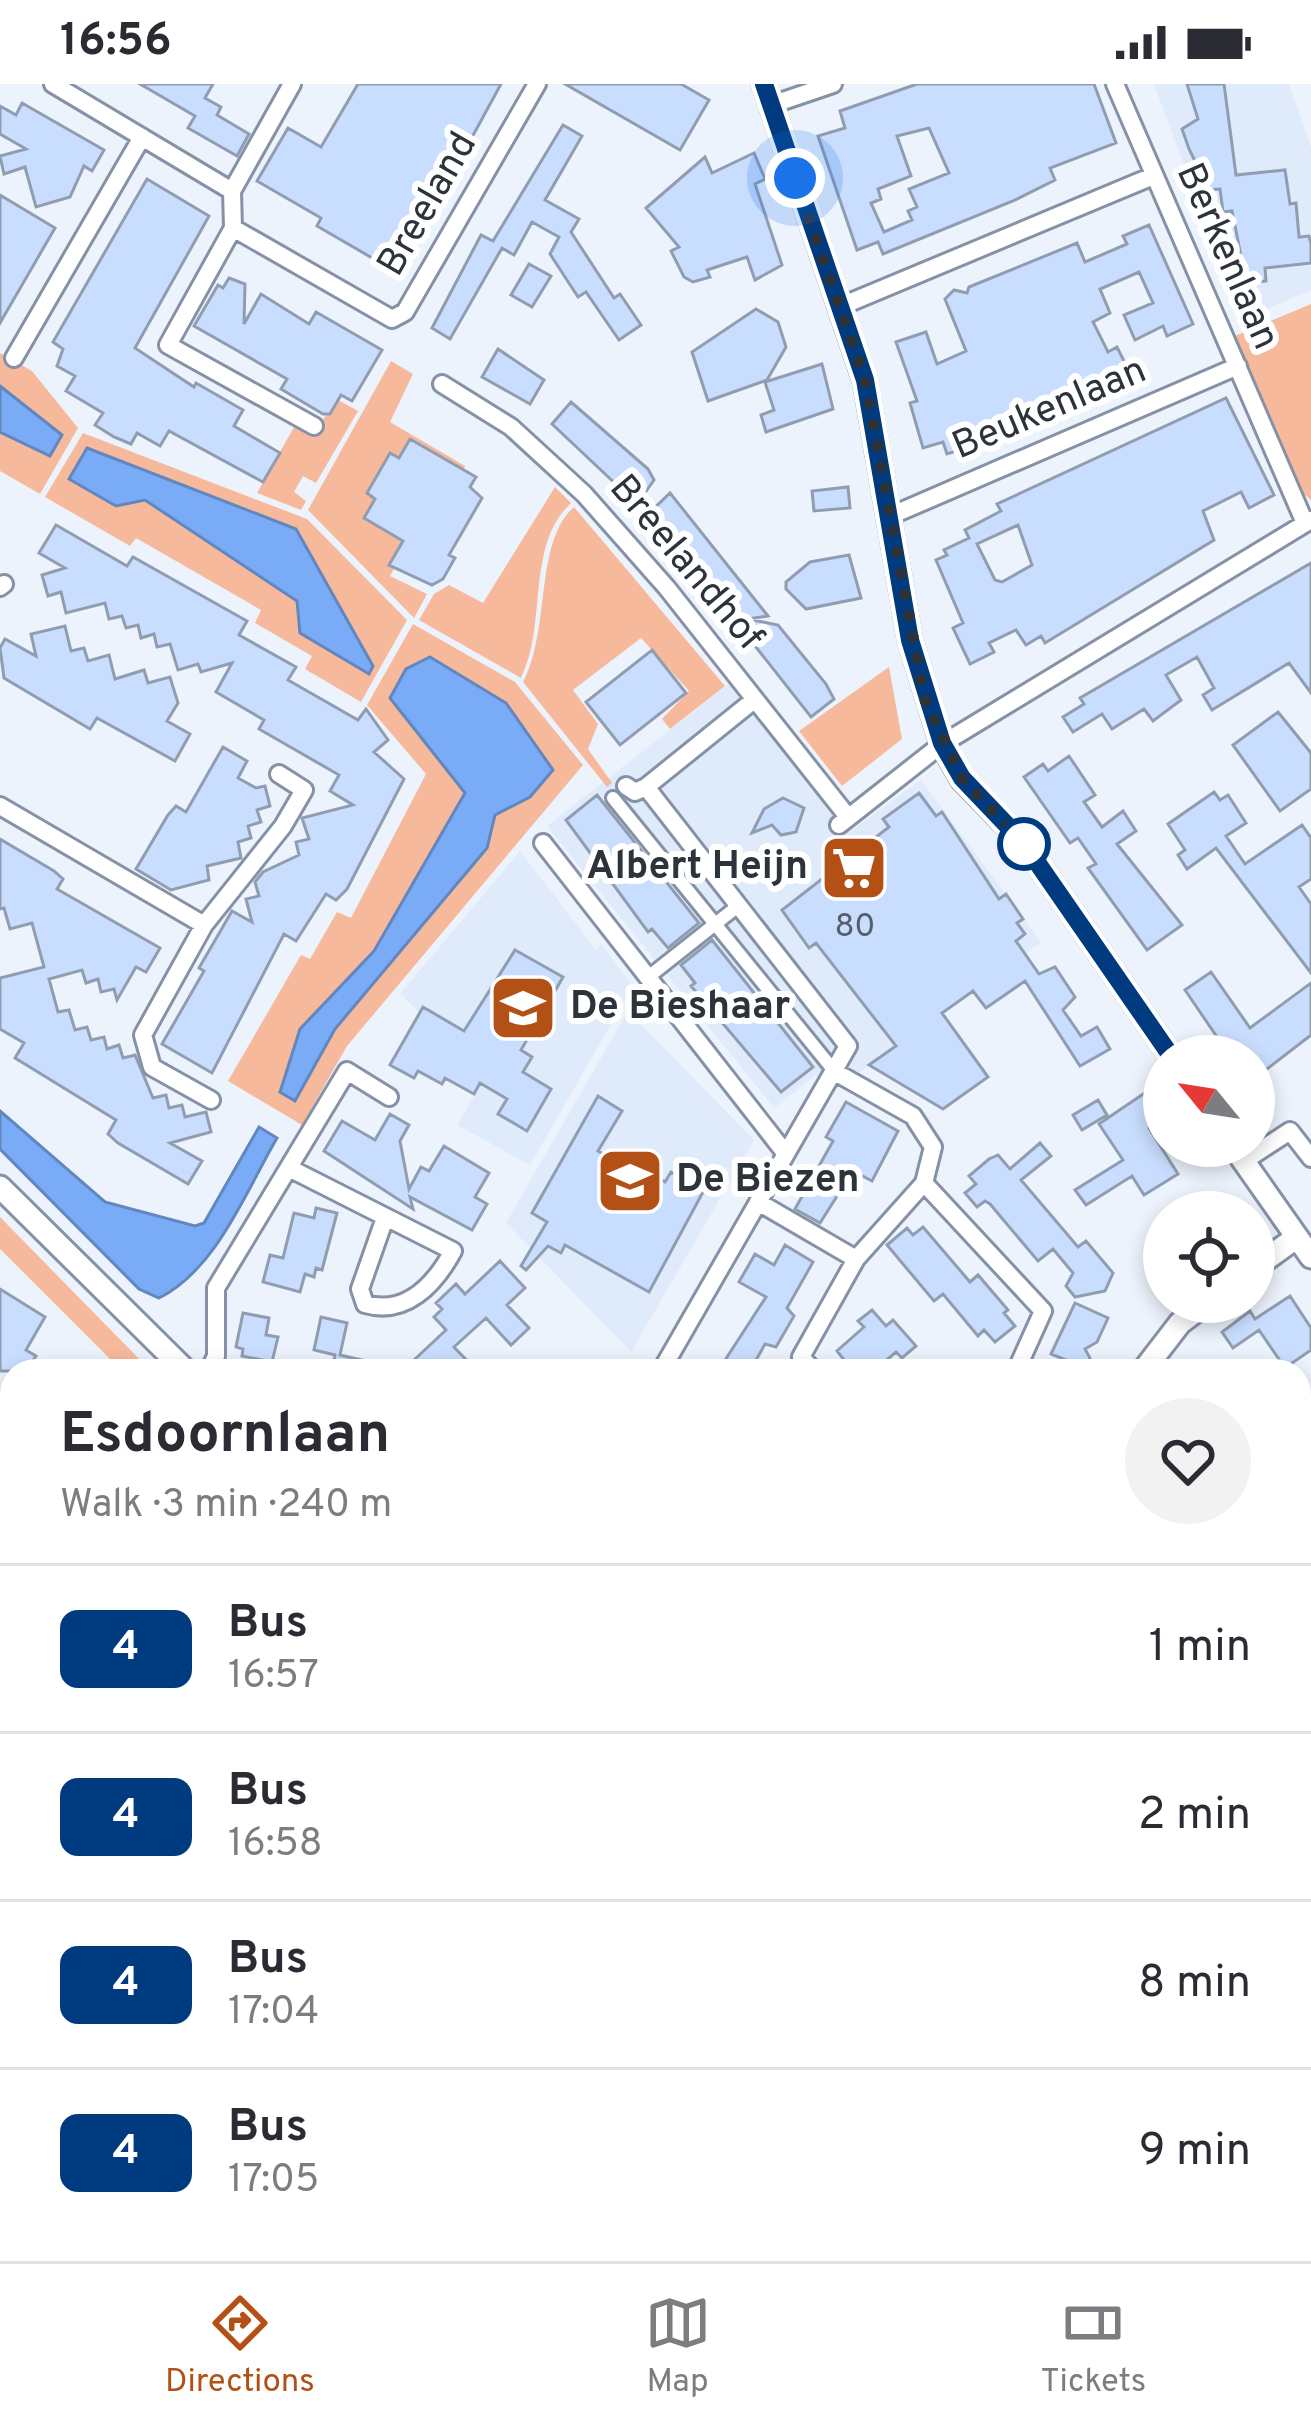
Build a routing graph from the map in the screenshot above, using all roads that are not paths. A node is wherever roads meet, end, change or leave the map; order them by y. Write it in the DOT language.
graph roads {
  1 [pos="53,84"];
  2 [pos="292,84"];
  3 [pos="537,84"];
  4 [pos="833,84"];
  5 [pos="1115,84"];
  6 [pos="767,94"];
  7 [pos="142,137"];
  8 [pos="1153,176"];
  9 [pos="232,190"];
  10 [pos="233,228"];
  11 [pos="839,307"];
  12 [pos="14,358"];
  13 [pos="1238,366"];
  14 [pos="442,385"];
  15 [pos="314,426"];
  16 [pos="890,516"];
  17 [pos="1308,521"];
  18 [pos="754,700"];
  19 [pos="942,743"];
  20 [pos="279,774"];
  21 [pos="646,788"];
  22 [pos="620,792"];
  23 [pos="0,806"];
  24 [pos="543,843"];
  25 [pos="740,905"];
  26 [pos="716,924"];
  27 [pos="204,925"];
  28 [pos="647,978"];
  29 [pos="1156,1035"];
  30 [pos="835,1072"];
  31 [pos="388,1097"];
  32 [pos="212,1100"];
  33 [pos="1275,1138"];
  34 [pos="786,1154"];
  35 [pos="1311,1158"];
  36 [pos="1248,1167"];
  37 [pos="289,1168"];
  38 [pos="924,1183"];
  39 [pos="0,1187"];
  40 [pos="758,1202"];
  41 [pos="385,1218"];
  42 [pos="1297,1237"];
  43 [pos="1275,1253"];
  44 [pos="1311,1257"];
  45 [pos="856,1259"];
  46 [pos="1180,1323"];
  47 [pos="173,1359"];
  48 [pos="215,1359"];
  49 [pos="668,1359"];
  50 [pos="806,1359"];
  51 [pos="1021,1359"];
  52 [pos="1153,1359"];
  1 -- 7 [label="street"];
  2 -- 9 [label="street"];
  3 -- 10 [label="street, Breeland"];
  4 -- 6 [label="street"];
  5 -- 8 [label="street, Berkenlaan"];
  6 -- 11 [label="street"];
  7 -- 9 [label="street"];
  7 -- 12 [label="street"];
  8 -- 11 [label="street"];
  8 -- 13 [label="street, Berkenlaan"];
  9 -- 10 [label="street"];
  10 -- 15 [label="street"];
  11 -- 16 [label="street"];
  13 -- 16 [label="street, Beukenlaan"];
  13 -- 17 [label="street, Berkenlaan"];
  14 -- 18 [label="street, Breelandhof"];
  16 -- 19 [label="street"];
  17 -- 19 [label="street"];
  18 -- 19 [label="street, Breelandhof"];
  18 -- 21 [label="street"];
  19 -- 29 [label="street"];
  20 -- 27 [label="street"];
  21 -- 22 [label="street"];
  21 -- 25 [label="street"];
  22 -- 26 [label="street"];
  23 -- 27 [label="street"];
  24 -- 28 [label="street"];
  25 -- 26 [label="street"];
  25 -- 30 [label="street"];
  26 -- 28 [label="street"];
  26 -- 30 [label="street"];
  27 -- 32 [label="street"];
  28 -- 34 [label="street"];
  30 -- 34 [label="street"];
  30 -- 38 [label="street"];
  31 -- 37 [label="street"];
  33 -- 35 [label="street"];
  34 -- 40 [label="street"];
  36 -- 42 [label="street"];
  37 -- 41 [label="street"];
  37 -- 48 [label="street"];
  38 -- 45 [label="street"];
  38 -- 51 [label="street"];
  39 -- 47 [label="street"];
  40 -- 45 [label="street"];
  40 -- 49 [label="street"];
  41 -- 41 [label="street"];
  42 -- 43 [label="street"];
  42 -- 44 [label="street"];
  45 -- 50 [label="street"];
  46 -- 52 [label="street"];
}
